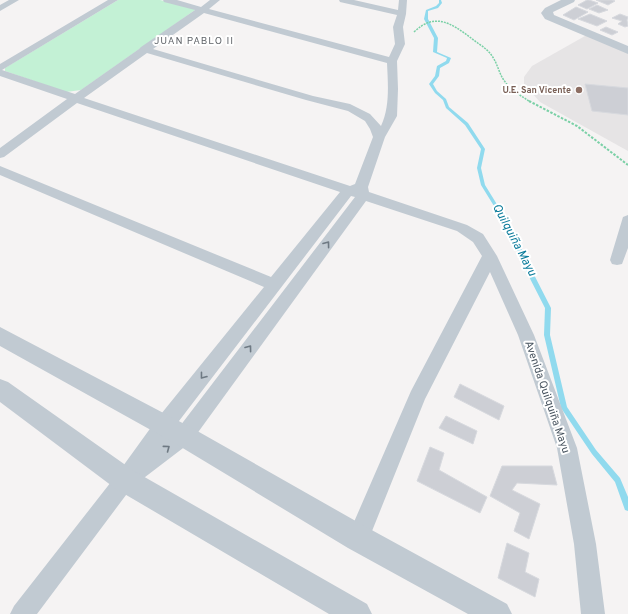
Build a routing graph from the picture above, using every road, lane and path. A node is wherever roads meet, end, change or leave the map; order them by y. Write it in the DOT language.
graph roads {
  1 [pos="15,0"];
  2 [pos="114,0"];
  3 [pos="167,0"];
  4 [pos="216,0"];
  5 [pos="343,0"];
  6 [pos="403,0"];
  7 [pos="570,0"];
  8 [pos="0,8"];
  9 [pos="202,10"];
  10 [pos="402,14"];
  11 [pos="400,44"];
  12 [pos="626,48"];
  13 [pos="144,49"];
  14 [pos="392,61"];
  15 [pos="0,68"];
  16 [pos="0,72"];
  17 [pos="75,99"];
  18 [pos="379,137"];
  19 [pos="0,154"];
  20 [pos="628,165"];
  21 [pos="0,170"];
  22 [pos="357,191"];
  23 [pos="628,220"];
  24 [pos="490,256"];
  25 [pos="617,260"];
  26 [pos="274,285"];
  27 [pos="0,336"];
  28 [pos="0,389"];
  29 [pos="174,430"];
  30 [pos="125,480"];
  31 [pos="358,538"];
  32 [pos="22,614"];
  33 [pos="357,614"];
  34 [pos="497,614"];
  35 [pos="593,614"];
  1 -- 8 [label="street"];
  2 -- 15 [label="street"];
  3 -- 9 [label="street"];
  4 -- 9 [label="street"];
  5 -- 10 [label="street"];
  6 -- 10 [label="street"];
  7 -- 12 [label="street"];
  9 -- 13 [label="street"];
  9 -- 14 [label="street"];
  10 -- 11 [label="street"];
  11 -- 14 [label="street"];
  11 -- 20 [label="path"];
  13 -- 17 [label="street"];
  13 -- 18 [label="street"];
  14 -- 18 [label="street"];
  16 -- 17 [label="street"];
  17 -- 19 [label="street"];
  17 -- 22 [label="street"];
  18 -- 22 [label="street"];
  21 -- 26 [label="street"];
  22 -- 24 [label="street, Avenida Quilquiña Mayu"];
  22 -- 26 [label="street"];
  29 -- 22 [label="street, one-way"];
  23 -- 25 [label="street"];
  24 -- 31 [label="street"];
  24 -- 35 [label="street, Avenida Quilquiña Mayu"];
  26 -- 29 [label="street, one-way"];
  27 -- 29 [label="street"];
  28 -- 30 [label="street"];
  30 -- 29 [label="street, one-way"];
  29 -- 30 [label="street"];
  29 -- 31 [label="street"];
  30 -- 32 [label="street"];
  30 -- 33 [label="street"];
  31 -- 34 [label="street"];
}
